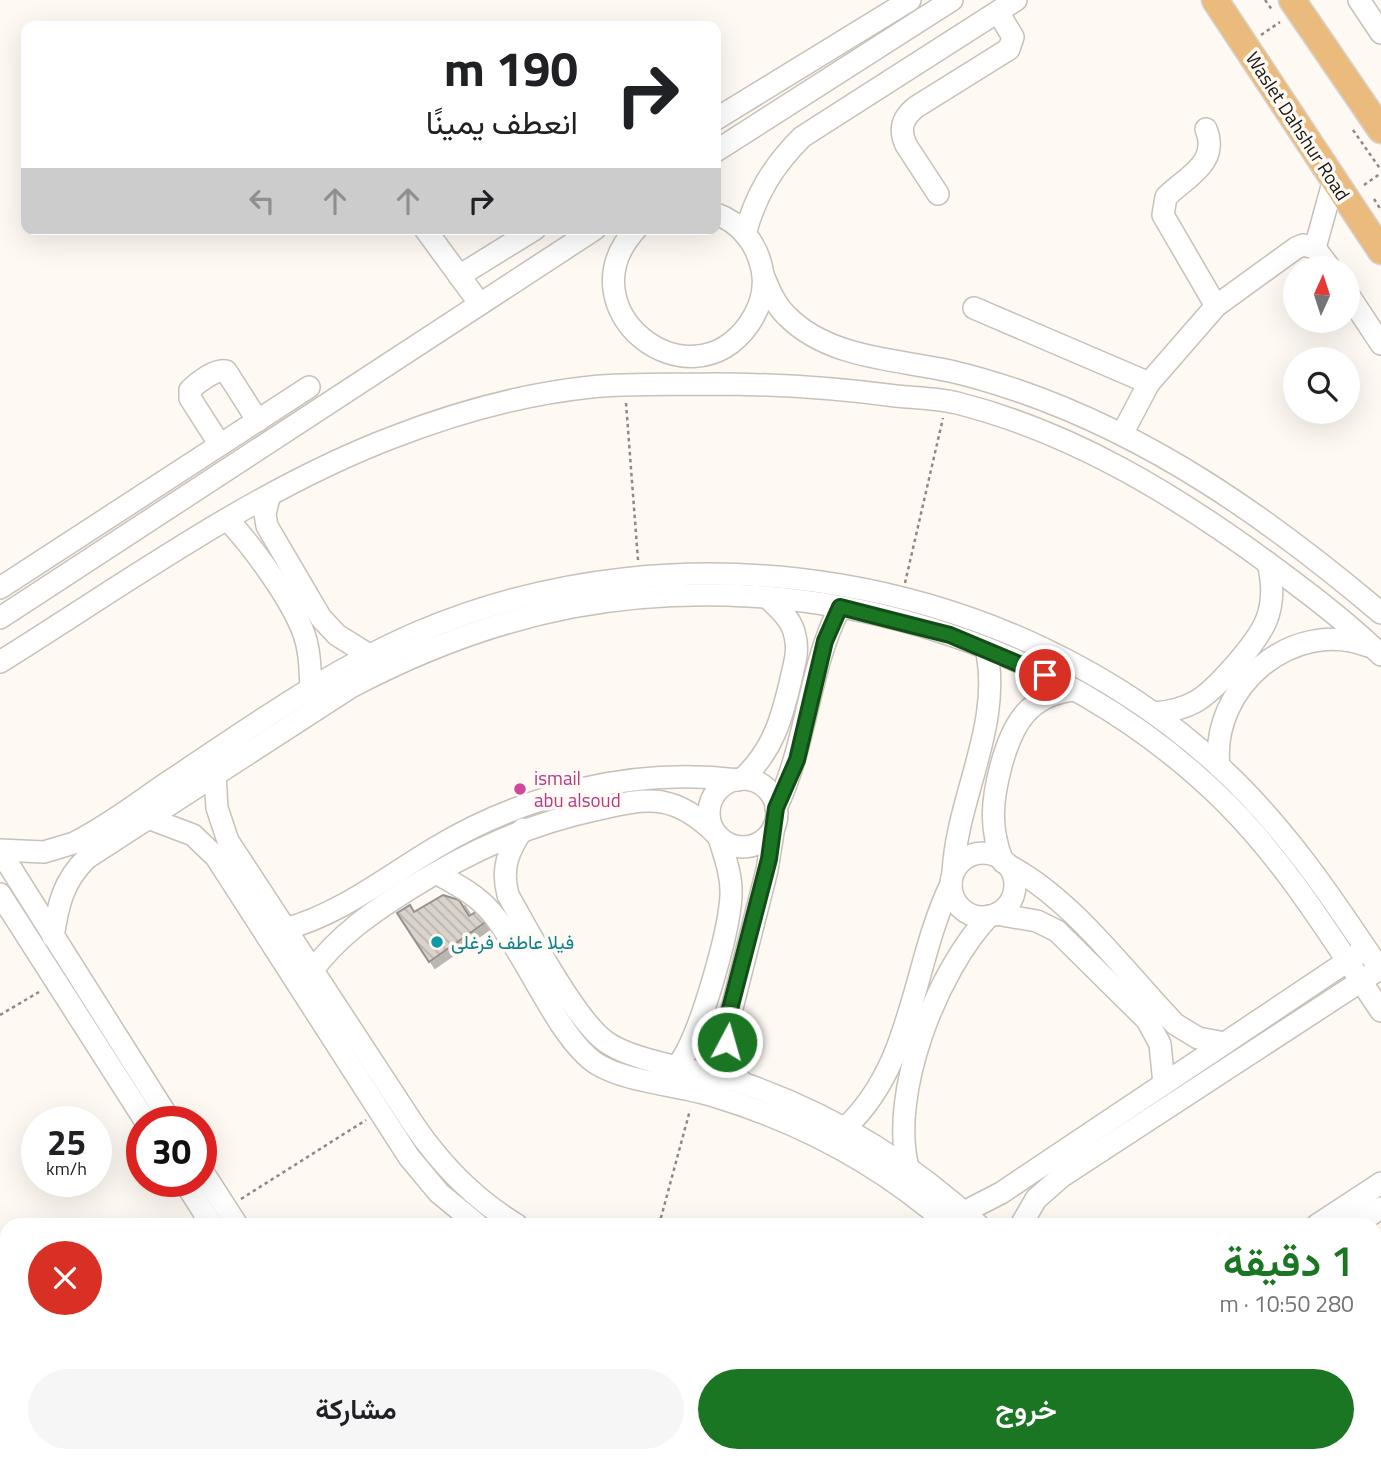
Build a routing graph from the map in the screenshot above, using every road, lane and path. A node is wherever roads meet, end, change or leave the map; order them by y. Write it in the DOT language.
graph roads {
  1 [pos="910,0"];
  2 [pos="952,0"];
  3 [pos="1215,0"];
  4 [pos="1359,0"];
  5 [pos="1007,6"];
  6 [pos="1286,11"];
  7 [pos="1381,33"];
  8 [pos="1261,35"];
  9 [pos="721,116"];
  10 [pos="1206,129"];
  11 [pos="1381,130"];
  12 [pos="721,148"];
  13 [pos="1381,173"];
  14 [pos="1334,179"];
  15 [pos="1364,185"];
  16 [pos="938,194"];
  17 [pos="721,216"];
  18 [pos="745,234"];
  19 [pos="429,235"];
  20 [pos="526,235"];
  21 [pos="586,235"];
  22 [pos="632,235"];
  23 [pos="1315,248"];
  24 [pos="1381,251"];
  25 [pos="1321,256"];
  26 [pos="763,275"];
  27 [pos="459,276"];
  28 [pos="480,304"];
  29 [pos="1216,306"];
  30 [pos="974,309"];
  31 [pos="1360,312"];
  32 [pos="1381,344"];
  33 [pos="688,356"];
  34 [pos="1149,383"];
  35 [pos="688,385"];
  36 [pos="625,386"];
  37 [pos="309,387"];
  38 [pos="947,402"];
  39 [pos="258,421"];
  40 [pos="1122,434"];
  41 [pos="220,445"];
  42 [pos="268,497"];
  43 [pos="229,520"];
  44 [pos="1268,563"];
  45 [pos="639,576"];
  46 [pos="0,589"];
  47 [pos="767,597"];
  48 [pos="901,599"];
  49 [pos="840,607"];
  50 [pos="1381,613"];
  51 [pos="0,618"];
  52 [pos="986,648"];
  53 [pos="1378,652"];
  54 [pos="369,655"];
  55 [pos="0,662"];
  56 [pos="311,688"];
  57 [pos="1074,690"];
  58 [pos="1154,713"];
  59 [pos="1219,766"];
  60 [pos="215,775"];
  61 [pos="740,780"];
  62 [pos="775,817"];
  63 [pos="148,818"];
  64 [pos="523,829"];
  65 [pos="718,836"];
  66 [pos="0,850"];
  67 [pos="1005,863"];
  68 [pos="436,873"];
  69 [pos="952,878"];
  70 [pos="0,894"];
  71 [pos="992,915"];
  72 [pos="285,929"];
  73 [pos="53,937"];
  74 [pos="1366,948"];
  75 [pos="1347,961"];
  76 [pos="1380,970"];
  77 [pos="312,971"];
  78 [pos="56,981"];
  79 [pos="1360,981"];
  80 [pos="1381,1011"];
  81 [pos="0,1016"];
  82 [pos="1225,1043"];
  83 [pos="678,1065"];
  84 [pos="741,1083"];
  85 [pos="1164,1084"];
  86 [pos="696,1091"];
  87 [pos="136,1106"];
  88 [pos="161,1106"];
  89 [pos="380,1112"];
  90 [pos="845,1128"];
  91 [pos="908,1168"];
  92 [pos="1381,1183"];
  93 [pos="217,1193"];
  94 [pos="194,1197"];
  95 [pos="1381,1208"];
  96 [pos="232,1216"];
  97 [pos="208,1218"];
  98 [pos="470,1218"];
  99 [pos="507,1218"];
  100 [pos="661,1218"];
  101 [pos="957,1218"];
  102 [pos="960,1218"];
  103 [pos="967,1218"];
  104 [pos="1025,1218"];
  105 [pos="1328,1218"];
  106 [pos="1365,1218"];
  1 -- 9 [label="street"];
  2 -- 12 [label="street"];
  3 -- 14 [label="main road, Waslet Dahshur Road"];
  4 -- 7 [label="street"];
  5 -- 16 [label="street"];
  5 -- 18 [label="street"];
  6 -- 8 [label="path"];
  6 -- 11 [label="main road"];
  10 -- 29 [label="street"];
  13 -- 15 [label="path"];
  14 -- 23 [label="street"];
  14 -- 24 [label="main road, Waslet Dahshur Road"];
  17 -- 18 [label="street"];
  18 -- 26 [label="street"];
  19 -- 27 [label="street"];
  20 -- 27 [label="street"];
  21 -- 28 [label="street"];
  22 -- 33 [label="street"];
  23 -- 25 [label="street"];
  23 -- 29 [label="street"];
  26 -- 33 [label="street"];
  26 -- 40 [label="street"];
  27 -- 28 [label="street"];
  28 -- 51 [label="street"];
  29 -- 34 [label="street"];
  30 -- 34 [label="street"];
  31 -- 32 [label="street"];
  33 -- 35 [label="street"];
  34 -- 40 [label="street"];
  35 -- 36 [label="street"];
  35 -- 38 [label="street"];
  36 -- 42 [label="street"];
  36 -- 45 [label="path"];
  37 -- 39 [label="street"];
  38 -- 44 [label="street"];
  38 -- 48 [label="path"];
  39 -- 41 [label="street"];
  39 -- 41 [label="street"];
  40 -- 50 [label="street"];
  41 -- 46 [label="street"];
  42 -- 43 [label="street"];
  42 -- 54 [label="street"];
  43 -- 55 [label="street"];
  43 -- 56 [label="street"];
  44 -- 53 [label="street"];
  44 -- 58 [label="street"];
  45 -- 48 [label="street"];
  45 -- 54 [label="street"];
  47 -- 49 [label="street"];
  47 -- 60 [label="street"];
  47 -- 61 [label="street"];
  48 -- 58 [label="street"];
  49 -- 52 [label="street"];
  49 -- 62 [label="street"];
  52 -- 57 [label="street"];
  52 -- 69 [label="street"];
  53 -- 59 [label="street"];
  54 -- 56 [label="street"];
  56 -- 66 [label="street"];
  57 -- 67 [label="street"];
  57 -- 75 [label="street"];
  58 -- 59 [label="street"];
  59 -- 74 [label="street"];
  60 -- 63 [label="street"];
  60 -- 72 [label="street"];
  61 -- 62 [label="street"];
  61 -- 65 [label="street"];
  61 -- 72 [label="street"];
  62 -- 65 [label="street"];
  62 -- 84 [label="street"];
  63 -- 73 [label="street"];
  63 -- 89 [label="street"];
  64 -- 65 [label="street"];
  64 -- 68 [label="street"];
  64 -- 83 [label="street"];
  65 -- 83 [label="street"];
  66 -- 73 [label="street"];
  67 -- 69 [label="street"];
  67 -- 71 [label="street"];
  67 -- 82 [label="street"];
  68 -- 77 [label="street"];
  68 -- 86 [label="street"];
  69 -- 71 [label="street"];
  69 -- 90 [label="street"];
  70 -- 78 [label="street"];
  71 -- 85 [label="street"];
  71 -- 91 [label="street"];
  72 -- 77 [label="street"];
  73 -- 88 [label="street"];
  74 -- 75 [label="street"];
  74 -- 76 [label="street"];
  75 -- 79 [label="street"];
  75 -- 82 [label="street"];
  76 -- 79 [label="street"];
  77 -- 99 [label="street"];
  78 -- 81 [label="path"];
  78 -- 87 [label="street"];
  79 -- 80 [label="street"];
  79 -- 104 [label="street"];
  82 -- 85 [label="street"];
  83 -- 84 [label="street"];
  84 -- 90 [label="street"];
  85 -- 103 [label="street"];
  86 -- 100 [label="path"];
  86 -- 101 [label="street"];
  89 -- 96 [label="path"];
  89 -- 98 [label="street"];
  90 -- 91 [label="street"];
  91 -- 102 [label="street"];
  92 -- 105 [label="street"];
  93 -- 96 [label="street"];
  94 -- 97 [label="street"];
  95 -- 106 [label="street"];
}
